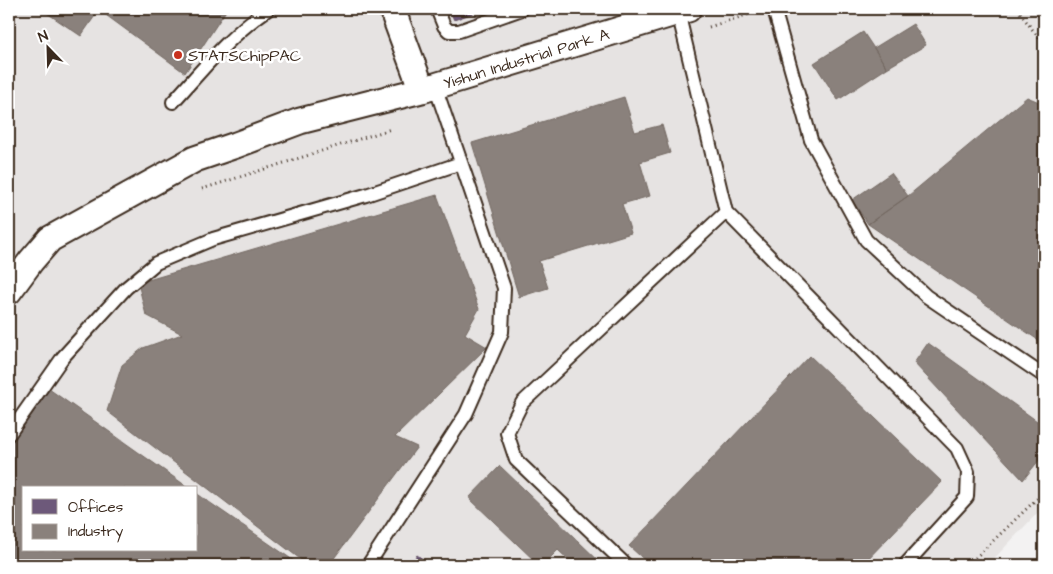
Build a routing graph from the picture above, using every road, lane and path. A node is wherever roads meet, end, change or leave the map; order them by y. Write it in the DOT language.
graph roads {
  1 [pos="268,9"];
  2 [pos="392,9"];
  3 [pos="438,9"];
  4 [pos="522,9"];
  5 [pos="774,9"];
  6 [pos="1017,9"];
  7 [pos="759,12"];
  8 [pos="683,19"];
  9 [pos="1044,44"];
  10 [pos="428,88"];
  11 [pos="173,102"];
  12 [pos="399,126"];
  13 [pos="461,163"];
  14 [pos="200,189"];
  15 [pos="726,212"];
  16 [pos="9,291"];
  17 [pos="1044,376"];
  18 [pos="9,434"];
  19 [pos="1044,492"];
  20 [pos="368,565"];
  21 [pos="626,565"];
  22 [pos="905,565"];
  23 [pos="968,565"];
  1 -- 11 [label="lane"];
  2 -- 10 [label="street, Yishun Industrial Park A"];
  3 -- 4 [label="lane"];
  5 -- 17 [label="lane"];
  6 -- 9 [label="path"];
  7 -- 8 [label="path"];
  8 -- 10 [label="street, Yishun Industrial Park A"];
  8 -- 15 [label="lane"];
  10 -- 13 [label="lane"];
  10 -- 16 [label="street, Yishun Industrial Park A"];
  12 -- 14 [label="path"];
  13 -- 18 [label="lane"];
  13 -- 20 [label="lane"];
  15 -- 21 [label="lane"];
  15 -- 22 [label="lane"];
  19 -- 23 [label="path"];
}
